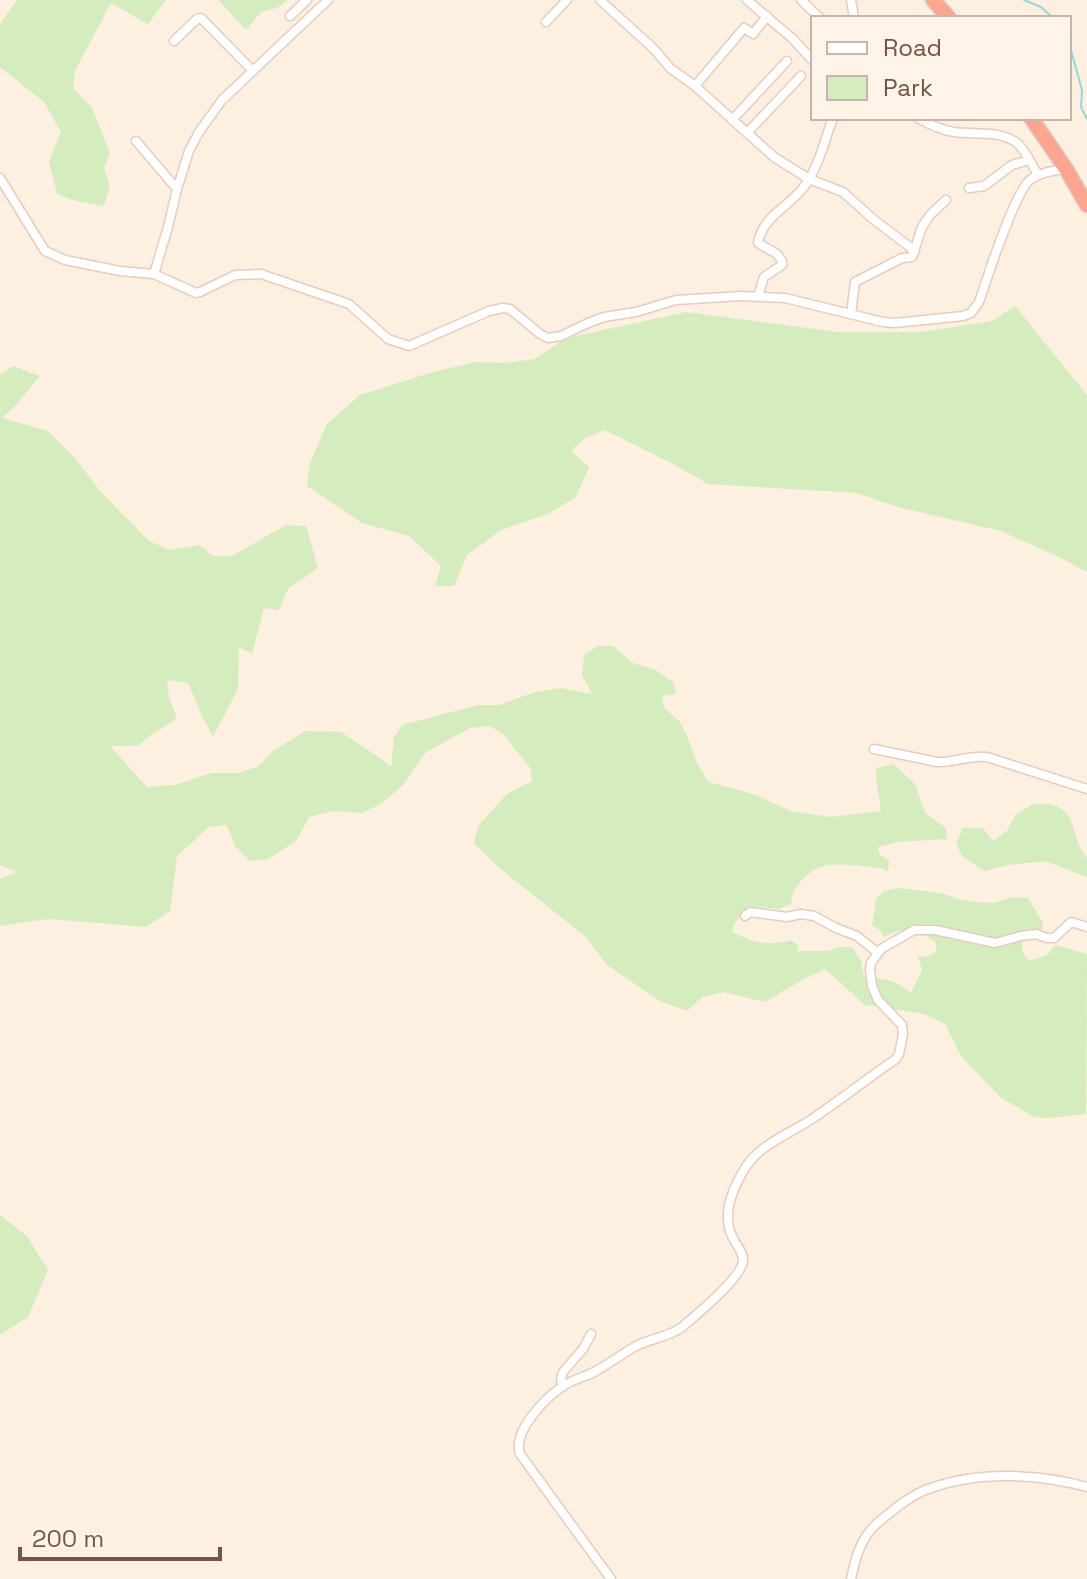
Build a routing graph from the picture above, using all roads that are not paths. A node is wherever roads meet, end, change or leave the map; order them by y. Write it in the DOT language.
graph roads {
  1 [pos="307,0"];
  2 [pos="328,0"];
  3 [pos="567,0"];
  4 [pos="600,0"];
  5 [pos="747,0"];
  6 [pos="801,0"];
  7 [pos="933,0"];
  8 [pos="290,16"];
  9 [pos="767,16"];
  10 [pos="818,16"];
  11 [pos="947,16"];
  12 [pos="546,22"];
  13 [pos="174,41"];
  14 [pos="811,59"];
  15 [pos="787,61"];
  16 [pos="253,71"];
  17 [pos="801,76"];
  18 [pos="695,86"];
  19 [pos="732,120"];
  20 [pos="832,120"];
  21 [pos="922,120"];
  22 [pos="1032,120"];
  23 [pos="747,133"];
  24 [pos="136,141"];
  25 [pos="1029,160"];
  26 [pos="1066,169"];
  27 [pos="1038,175"];
  28 [pos="0,178"];
  29 [pos="809,179"];
  30 [pos="969,188"];
  31 [pos="177,189"];
  32 [pos="946,200"];
  33 [pos="1087,205"];
  34 [pos="915,251"];
  35 [pos="154,274"];
  36 [pos="758,296"];
  37 [pos="851,314"];
  38 [pos="874,749"];
  39 [pos="1087,789"];
  40 [pos="745,916"];
  41 [pos="1087,927"];
  42 [pos="878,953"];
  43 [pos="591,1334"];
  44 [pos="563,1386"];
  45 [pos="1087,1487"];
  46 [pos="611,1579"];
  47 [pos="851,1579"];
  1 -- 8 [label="street"];
  2 -- 16 [label="street"];
  3 -- 12 [label="street"];
  4 -- 18 [label="street"];
  5 -- 9 [label="street"];
  6 -- 10 [label="street"];
  7 -- 11 [label="highway"];
  9 -- 14 [label="street"];
  9 -- 18 [label="street"];
  13 -- 16 [label="street"];
  15 -- 19 [label="street"];
  16 -- 31 [label="street"];
  17 -- 23 [label="street"];
  18 -- 19 [label="street"];
  19 -- 23 [label="street"];
  20 -- 29 [label="street"];
  21 -- 25 [label="street"];
  22 -- 26 [label="highway"];
  23 -- 29 [label="street"];
  24 -- 31 [label="street"];
  25 -- 27 [label="street"];
  25 -- 30 [label="street"];
  26 -- 27 [label="street"];
  26 -- 33 [label="highway"];
  27 -- 37 [label="street"];
  28 -- 35 [label="street"];
  29 -- 34 [label="street"];
  29 -- 36 [label="street"];
  31 -- 35 [label="street"];
  32 -- 34 [label="street"];
  34 -- 37 [label="street"];
  35 -- 36 [label="street"];
  36 -- 37 [label="street"];
  38 -- 39 [label="street"];
  40 -- 42 [label="street"];
  41 -- 42 [label="street"];
  42 -- 44 [label="street"];
  43 -- 44 [label="street"];
  44 -- 46 [label="street"];
  45 -- 47 [label="street"];
}
